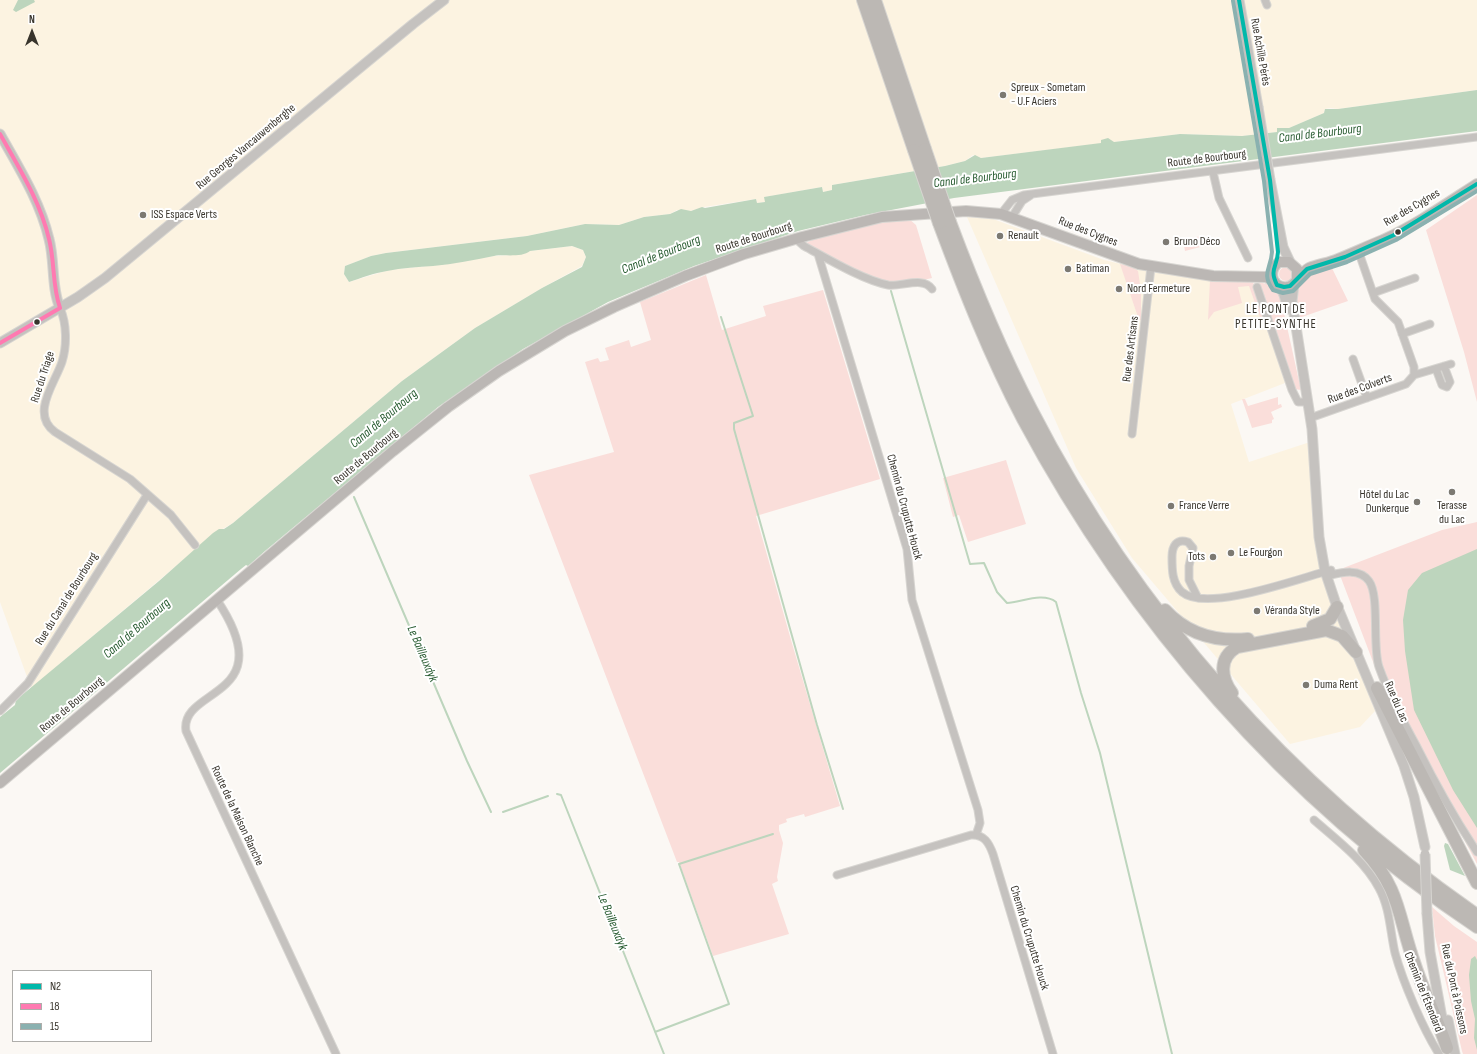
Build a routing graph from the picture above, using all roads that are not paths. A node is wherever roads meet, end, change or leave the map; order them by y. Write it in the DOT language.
graph roads {
  1 [pos="444,0"];
  2 [pos="861,0"];
  3 [pos="875,0"];
  4 [pos="880,0"];
  5 [pos="1239,0"];
  6 [pos="893,53"];
  7 [pos="0,134"];
  8 [pos="1477,137"];
  9 [pos="920,149"];
  10 [pos="1213,172"];
  11 [pos="1270,180"];
  12 [pos="1477,184"];
  13 [pos="1036,194"];
  14 [pos="1001,214"];
  15 [pos="1012,217"];
  16 [pos="944,222"];
  17 [pos="798,238"];
  18 [pos="1358,250"];
  19 [pos="818,254"];
  20 [pos="1248,258"];
  21 [pos="1291,263"];
  22 [pos="1276,265"];
  23 [pos="1151,267"];
  24 [pos="1168,270"];
  25 [pos="1415,278"];
  26 [pos="1295,282"];
  27 [pos="1277,284"];
  28 [pos="1257,287"];
  29 [pos="932,289"];
  30 [pos="1372,293"];
  31 [pos="60,308"];
  32 [pos="1430,324"];
  33 [pos="1402,334"];
  34 [pos="0,343"];
  35 [pos="1352,359"];
  36 [pos="1436,369"];
  37 [pos="1302,372"];
  38 [pos="1414,375"];
  39 [pos="1367,398"];
  40 [pos="1308,402"];
  41 [pos="1310,418"];
  42 [pos="1132,434"];
  43 [pos="147,495"];
  44 [pos="1106,538"];
  45 [pos="195,545"];
  46 [pos="1329,573"];
  47 [pos="1198,598"];
  48 [pos="217,600"];
  49 [pos="1338,607"];
  50 [pos="1313,626"];
  51 [pos="1348,633"];
  52 [pos="1358,649"];
  53 [pos="1378,688"];
  54 [pos="0,711"];
  55 [pos="1304,774"];
  56 [pos="0,783"];
  57 [pos="1325,808"];
  58 [pos="1314,820"];
  59 [pos="976,835"];
  60 [pos="1425,851"];
  61 [pos="1477,852"];
  62 [pos="836,875"];
  63 [pos="1477,883"];
  64 [pos="1477,915"];
  65 [pos="1477,927"];
  66 [pos="1447,1052"];
  67 [pos="336,1054"];
  68 [pos="1053,1054"];
  1 -- 31 [label="street, Rue Georges Vancauwenberghe"];
  2 -- 9 [label="highway"];
  3 -- 6 [label="highway"];
  4 -- 6 [label="highway"];
  5 -- 11 [label="street, Rue Achille Pérès, bridge"];
  6 -- 9 [label="highway"];
  7 -- 31 [label="street, Rue du Triage"];
  8 -- 10 [label="street, Route de Bourbourg"];
  9 -- 16 [label="highway, bridge"];
  10 -- 13 [label="street, Route de Bourbourg"];
  10 -- 20 [label="street"];
  11 -- 21 [label="street"];
  11 -- 22 [label="street"];
  12 -- 18 [label="main road, Rue des Cygnes"];
  13 -- 14 [label="street, Route de Bourbourg"];
  13 -- 15 [label="street, Route de Bourbourg"];
  14 -- 15 [label="main road, Rue des Cygnes"];
  14 -- 17 [label="main road, Route de Bourbourg"];
  15 -- 23 [label="main road, Rue des Cygnes"];
  16 -- 44 [label="highway"];
  16 -- 57 [label="highway"];
  17 -- 19 [label="street"];
  17 -- 48 [label="main road, Route de Bourbourg"];
  18 -- 21 [label="main road, Rue des Cygnes"];
  18 -- 26 [label="main road, Rue des Cygnes"];
  18 -- 30 [label="street"];
  19 -- 29 [label="street"];
  19 -- 59 [label="street, Chemin du Cruputte Houck"];
  21 -- 22 [label="main road"];
  21 -- 26 [label="main road"];
  22 -- 24 [label="main road, Rue des Cygnes"];
  22 -- 27 [label="main road"];
  23 -- 24 [label="main road, Rue des Cygnes"];
  23 -- 42 [label="street, Rue des Artisans"];
  24 -- 27 [label="main road, Rue des Cygnes"];
  25 -- 30 [label="street"];
  26 -- 27 [label="main road"];
  26 -- 37 [label="street, Rue du Lac"];
  27 -- 37 [label="street, Rue du Lac"];
  28 -- 40 [label="street"];
  30 -- 33 [label="street"];
  31 -- 34 [label="street, Rue Georges Vancauwenberghe"];
  31 -- 43 [label="street, Rue du Triage"];
  32 -- 33 [label="street"];
  33 -- 38 [label="street"];
  35 -- 39 [label="street"];
  36 -- 36 [label="street, Rue des Colverts"];
  36 -- 38 [label="street, Rue des Colverts"];
  37 -- 40 [label="street, Rue du Lac"];
  38 -- 39 [label="street, Rue des Colverts"];
  39 -- 41 [label="street, Rue des Colverts"];
  40 -- 41 [label="street, Rue du Lac"];
  41 -- 46 [label="street, Rue du Lac"];
  43 -- 45 [label="street, Rue du Triage"];
  43 -- 54 [label="street, Rue du Canal de Bourbourg"];
  44 -- 50 [label="highway"];
  44 -- 55 [label="highway"];
  46 -- 47 [label="street"];
  46 -- 49 [label="street, Rue du Lac"];
  46 -- 52 [label="street, Rue du Lac"];
  46 -- 61 [label="street"];
  47 -- 47 [label="street"];
  48 -- 56 [label="main road, Route de Bourbourg"];
  48 -- 67 [label="street, Route de la Maison Blanche"];
  49 -- 50 [label="highway"];
  49 -- 51 [label="street, Rue du Lac"];
  50 -- 51 [label="highway"];
  51 -- 52 [label="street, Rue du Lac"];
  52 -- 53 [label="street, Rue du Lac"];
  52 -- 55 [label="highway"];
  52 -- 60 [label="street, Rue du Lac"];
  53 -- 60 [label="street, Rue du Lac"];
  53 -- 63 [label="highway"];
  55 -- 64 [label="highway"];
  57 -- 65 [label="highway"];
  57 -- 66 [label="highway"];
  58 -- 66 [label="street, Chemin de l'Étendard"];
  59 -- 62 [label="street"];
  59 -- 68 [label="street, Chemin du Cruputte Houck"];
  60 -- 66 [label="street, Rue du Pont à Poissons, bridge"];
}
